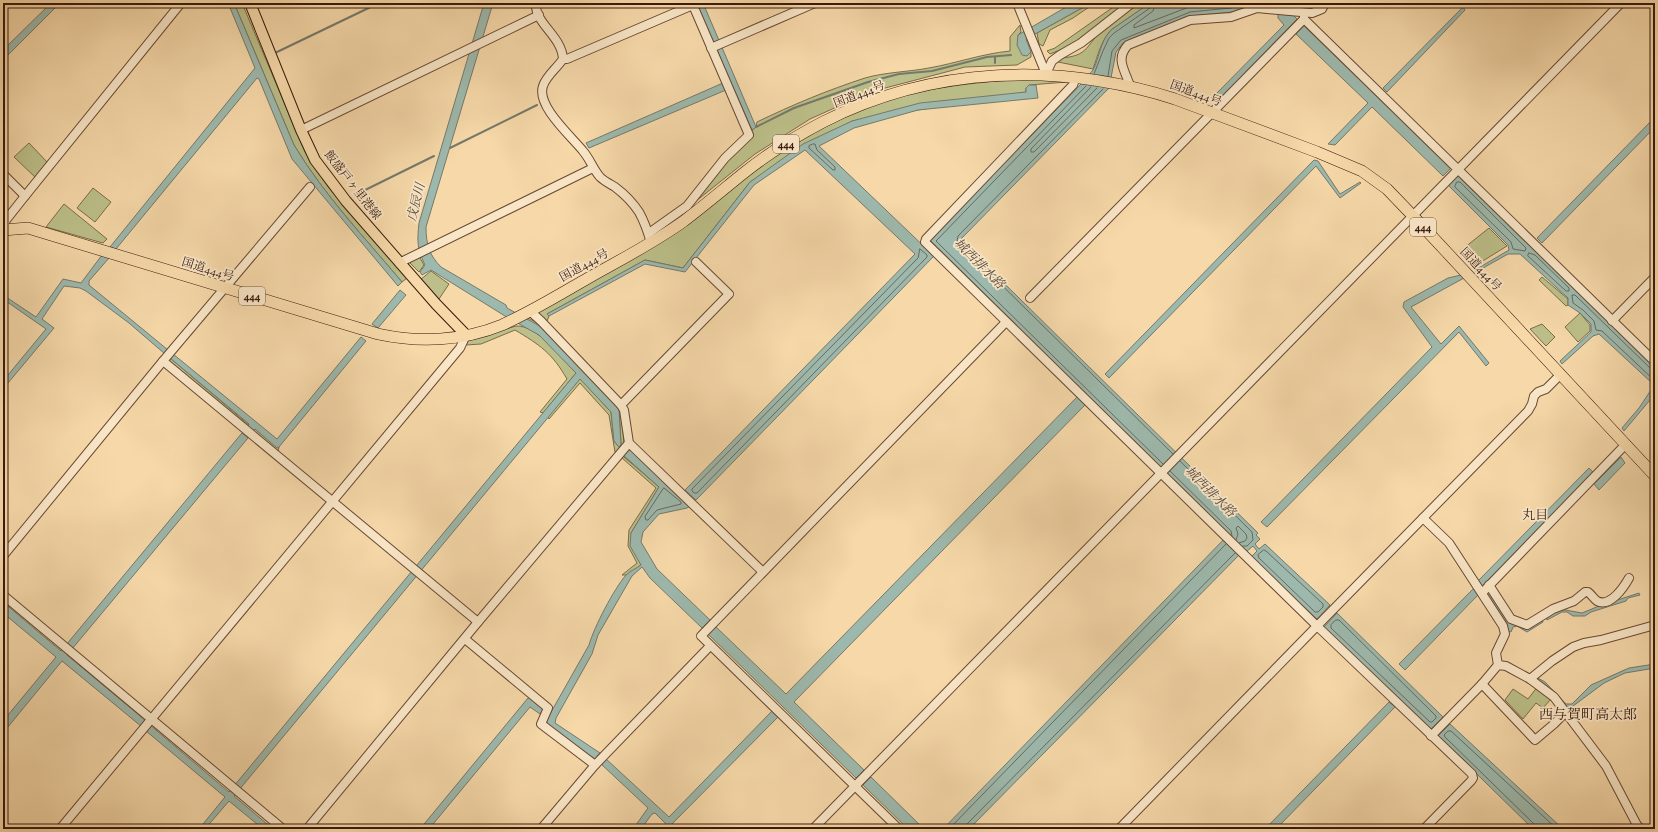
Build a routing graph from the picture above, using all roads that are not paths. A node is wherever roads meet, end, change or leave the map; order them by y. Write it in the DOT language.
graph roads {
  1 [pos="181,3"];
  2 [pos="250,3"];
  3 [pos="536,3"];
  4 [pos="815,3"];
  5 [pos="1017,3"];
  6 [pos="1132,3"];
  7 [pos="1325,3"];
  8 [pos="1621,3"];
  9 [pos="692,4"];
  10 [pos="538,15"];
  11 [pos="1300,21"];
  12 [pos="711,48"];
  13 [pos="563,59"];
  14 [pos="1046,74"];
  15 [pos="1078,77"];
  16 [pos="1125,85"];
  17 [pos="1212,113"];
  18 [pos="301,130"];
  19 [pos="593,168"];
  20 [pos="1458,169"];
  21 [pos="3,174"];
  22 [pos="310,187"];
  23 [pos="25,196"];
  24 [pos="1413,216"];
  25 [pos="3,230"];
  26 [pos="650,238"];
  27 [pos="696,262"];
  28 [pos="399,263"];
  29 [pos="1655,278"];
  30 [pos="224,288"];
  31 [pos="1030,298"];
  32 [pos="530,311"];
  33 [pos="1612,321"];
  34 [pos="1006,322"];
  35 [pos="466,335"];
  36 [pos="163,361"];
  37 [pos="1655,362"];
  38 [pos="1561,374"];
  39 [pos="621,405"];
  40 [pos="629,443"];
  41 [pos="1626,444"];
  42 [pos="1162,472"];
  43 [pos="1655,476"];
  44 [pos="332,502"];
  45 [pos="1423,518"];
  46 [pos="3,556"];
  47 [pos="762,572"];
  48 [pos="1629,578"];
  49 [pos="1489,585"];
  50 [pos="1482,593"];
  51 [pos="3,595"];
  52 [pos="478,622"];
  53 [pos="1655,625"];
  54 [pos="1317,626"];
  55 [pos="465,639"];
  56 [pos="710,646"];
  57 [pos="1498,666"];
  58 [pos="1530,679"];
  59 [pos="1482,684"];
  60 [pos="1565,713"];
  61 [pos="152,719"];
  62 [pos="1431,736"];
  63 [pos="595,765"];
  64 [pos="855,786"];
  65 [pos="60,829"];
  66 [pos="283,829"];
  67 [pos="307,829"];
  68 [pos="541,829"];
  69 [pos="812,829"];
  70 [pos="899,829"];
  71 [pos="1119,829"];
  72 [pos="1424,829"];
  73 [pos="1641,829"];
  1 -- 23 [label="street"];
  2 -- 18 [label="main road, 飯盛戸ヶ里港線"];
  3 -- 10 [label="street"];
  4 -- 12 [label="street"];
  5 -- 14 [label="street"];
  6 -- 14 [label="street"];
  7 -- 11 [label="street"];
  8 -- 20 [label="street"];
  9 -- 12 [label="street"];
  9 -- 13 [label="street"];
  10 -- 13 [label="street"];
  10 -- 18 [label="street"];
  11 -- 16 [label="street"];
  11 -- 17 [label="street"];
  11 -- 20 [label="street"];
  12 -- 26 [label="street"];
  13 -- 19 [label="street"];
  14 -- 15 [label="highway, 国道444号 / 444"];
  14 -- 26 [label="highway, 国道444号 / 444"];
  15 -- 16 [label="highway, 国道444号 / 444"];
  15 -- 34 [label="street"];
  16 -- 17 [label="highway, 国道444号 / 444"];
  17 -- 24 [label="highway, 国道444号 / 444"];
  17 -- 31 [label="street"];
  18 -- 28 [label="main road, 飯盛戸ヶ里港線"];
  19 -- 26 [label="street"];
  19 -- 28 [label="street"];
  20 -- 24 [label="street"];
  20 -- 33 [label="street"];
  21 -- 23 [label="street"];
  22 -- 30 [label="street"];
  23 -- 25 [label="street"];
  24 -- 38 [label="highway, 国道444号 / 444"];
  24 -- 42 [label="street"];
  25 -- 30 [label="highway, 国道444号 / 444"];
  26 -- 32 [label="highway, 国道444号 / 444"];
  27 -- 39 [label="street"];
  28 -- 35 [label="main road, 飯盛戸ヶ里港線"];
  29 -- 33 [label="street"];
  30 -- 35 [label="highway, 国道444号 / 444"];
  30 -- 36 [label="street"];
  32 -- 35 [label="highway, 国道444号 / 444"];
  32 -- 39 [label="street"];
  33 -- 37 [label="street"];
  34 -- 42 [label="street"];
  34 -- 47 [label="street"];
  35 -- 44 [label="street"];
  36 -- 44 [label="street"];
  36 -- 46 [label="street"];
  38 -- 41 [label="highway, 国道444号 / 444"];
  38 -- 45 [label="street"];
  39 -- 40 [label="street"];
  40 -- 47 [label="street"];
  40 -- 52 [label="street"];
  41 -- 43 [label="highway, 国道444号 / 444"];
  41 -- 49 [label="street"];
  42 -- 54 [label="street"];
  42 -- 64 [label="street"];
  44 -- 52 [label="street"];
  44 -- 61 [label="street"];
  45 -- 50 [label="street"];
  45 -- 54 [label="street"];
  47 -- 56 [label="street"];
  48 -- 49 [label="street"];
  49 -- 50 [label="street"];
  50 -- 57 [label="street"];
  51 -- 61 [label="street"];
  52 -- 55 [label="street"];
  53 -- 58 [label="street"];
  54 -- 62 [label="street"];
  54 -- 71 [label="street"];
  55 -- 63 [label="street"];
  55 -- 67 [label="street"];
  56 -- 63 [label="street"];
  56 -- 64 [label="street"];
  57 -- 58 [label="street"];
  57 -- 59 [label="street"];
  58 -- 60 [label="street"];
  59 -- 60 [label="street"];
  59 -- 62 [label="street"];
  60 -- 73 [label="street"];
  61 -- 65 [label="street"];
  61 -- 66 [label="street"];
  62 -- 72 [label="street"];
  63 -- 68 [label="street"];
  64 -- 69 [label="street"];
  64 -- 70 [label="street"];
}
